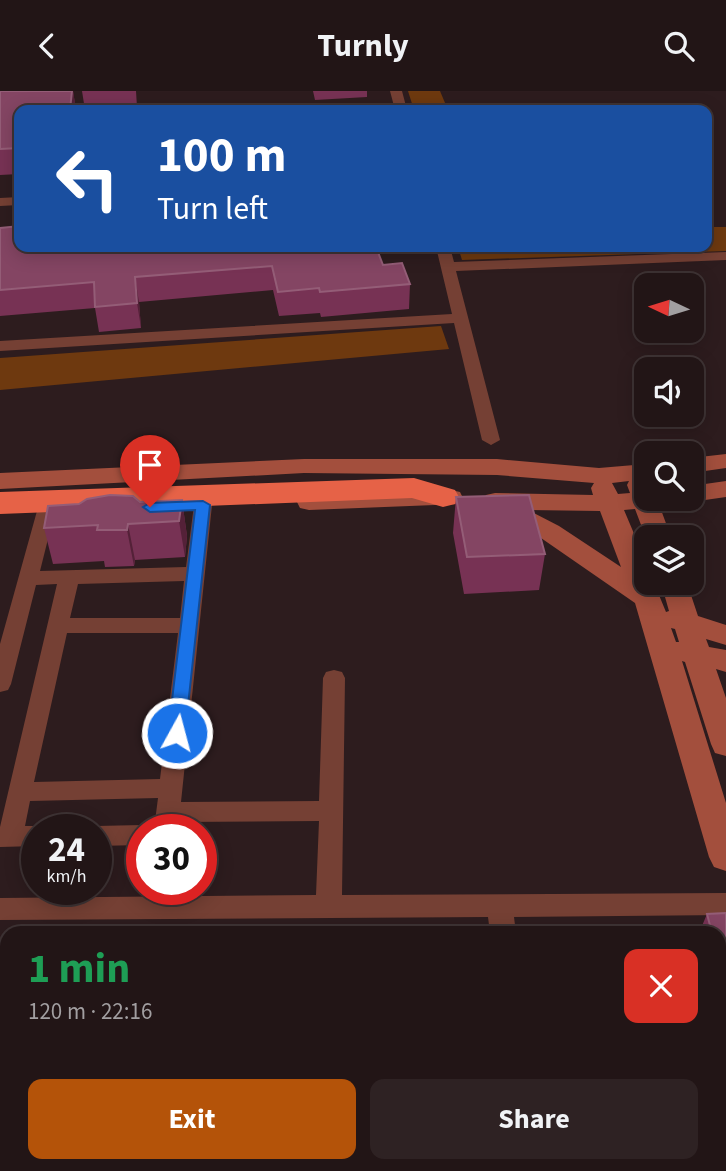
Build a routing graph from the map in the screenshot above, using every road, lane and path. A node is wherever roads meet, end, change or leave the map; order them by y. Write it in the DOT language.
graph roads {
  1 [pos="445,252"];
  2 [pos="726,257"];
  3 [pos="450,267"];
  4 [pos="461,318"];
  5 [pos="0,346"];
  6 [pos="491,440"];
  7 [pos="726,461"];
  8 [pos="704,464"];
  9 [pos="634,475"];
  10 [pos="0,481"];
  11 [pos="726,489"];
  12 [pos="604,490"];
  13 [pos="704,492"];
  14 [pos="429,493"];
  15 [pos="634,496"];
  16 [pos="489,501"];
  17 [pos="0,503"];
  18 [pos="203,505"];
  19 [pos="46,511"];
  20 [pos="0,513"];
  21 [pos="195,574"];
  22 [pos="69,577"];
  23 [pos="28,578"];
  24 [pos="679,595"];
  25 [pos="687,595"];
  26 [pos="649,604"];
  27 [pos="687,622"];
  28 [pos="189,625"];
  29 [pos="726,625"];
  30 [pos="58,627"];
  31 [pos="726,635"];
  32 [pos="662,647"];
  33 [pos="698,654"];
  34 [pos="726,661"];
  35 [pos="334,678"];
  36 [pos="0,684"];
  37 [pos="720,699"];
  38 [pos="726,744"];
  39 [pos="20,792"];
  40 [pos="168,810"];
  41 [pos="331,811"];
  42 [pos="5,837"];
  43 [pos="726,856"];
  44 [pos="126,901"];
  45 [pos="217,902"];
  46 [pos="726,904"];
  47 [pos="499,905"];
  48 [pos="328,907"];
  49 [pos="0,909"];
  50 [pos="502,926"];
  1 -- 3 [label="street"];
  2 -- 3 [label="street"];
  3 -- 4 [label="street"];
  4 -- 5 [label="street"];
  4 -- 6 [label="street"];
  7 -- 8 [label="street"];
  9 -- 12 [label="street"];
  10 -- 12 [label="street"];
  11 -- 13 [label="street"];
  12 -- 15 [label="street"];
  12 -- 16 [label="street"];
  12 -- 26 [label="street"];
  14 -- 16 [label="street"];
  14 -- 17 [label="highway"];
  14 -- 18 [label="street"];
  16 -- 26 [label="street"];
  18 -- 19 [label="street"];
  18 -- 21 [label="street"];
  19 -- 20 [label="street"];
  19 -- 23 [label="street"];
  21 -- 22 [label="street"];
  21 -- 28 [label="street"];
  22 -- 23 [label="street"];
  22 -- 30 [label="street"];
  23 -- 36 [label="street"];
  24 -- 27 [label="street"];
  25 -- 29 [label="street"];
  26 -- 27 [label="street"];
  26 -- 32 [label="street"];
  27 -- 31 [label="street"];
  27 -- 33 [label="street"];
  28 -- 30 [label="street"];
  28 -- 40 [label="street"];
  30 -- 39 [label="street"];
  32 -- 33 [label="street"];
  32 -- 43 [label="street"];
  33 -- 34 [label="street"];
  33 -- 37 [label="street"];
  35 -- 41 [label="street"];
  37 -- 38 [label="street"];
  39 -- 40 [label="street"];
  39 -- 42 [label="street"];
  40 -- 41 [label="street"];
  41 -- 48 [label="street"];
  44 -- 49 [label="street"];
  45 -- 48 [label="street"];
  46 -- 47 [label="street"];
  47 -- 48 [label="street"];
  47 -- 50 [label="street"];
}
